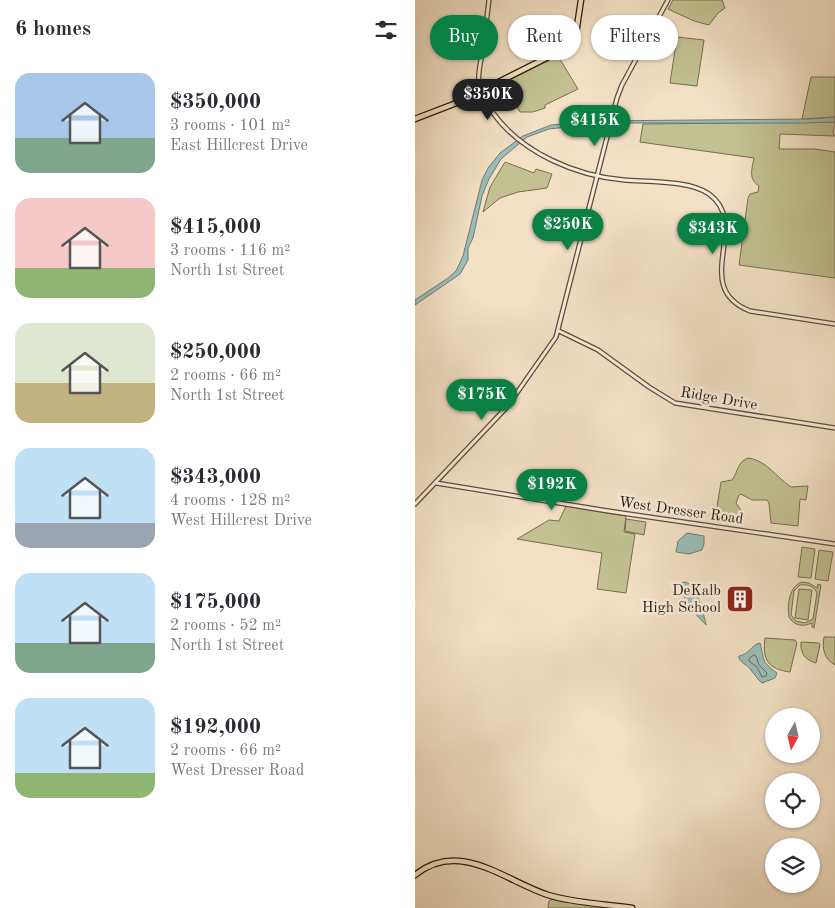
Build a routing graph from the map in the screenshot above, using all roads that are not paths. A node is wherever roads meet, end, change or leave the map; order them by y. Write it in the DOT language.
graph roads {
  1 [pos="489,0"];
  2 [pos="581,0"];
  3 [pos="669,0"];
  4 [pos="480,92"];
  5 [pos="415,119"];
  6 [pos="597,176"];
  7 [pos="835,324"];
  8 [pos="559,330"];
  9 [pos="835,428"];
  10 [pos="435,483"];
  11 [pos="415,504"];
  12 [pos="835,544"];
  13 [pos="415,875"];
  14 [pos="632,908"];
  1 -- 4 [label="street"];
  2 -- 4 [label="main road"];
  3 -- 6 [label="street"];
  4 -- 5 [label="main road"];
  4 -- 6 [label="street"];
  6 -- 7 [label="street"];
  6 -- 8 [label="street"];
  8 -- 9 [label="street, Ridge Drive"];
  8 -- 10 [label="street"];
  10 -- 11 [label="street"];
  10 -- 12 [label="street, West Dresser Road"];
  13 -- 14 [label="main road"];
}
